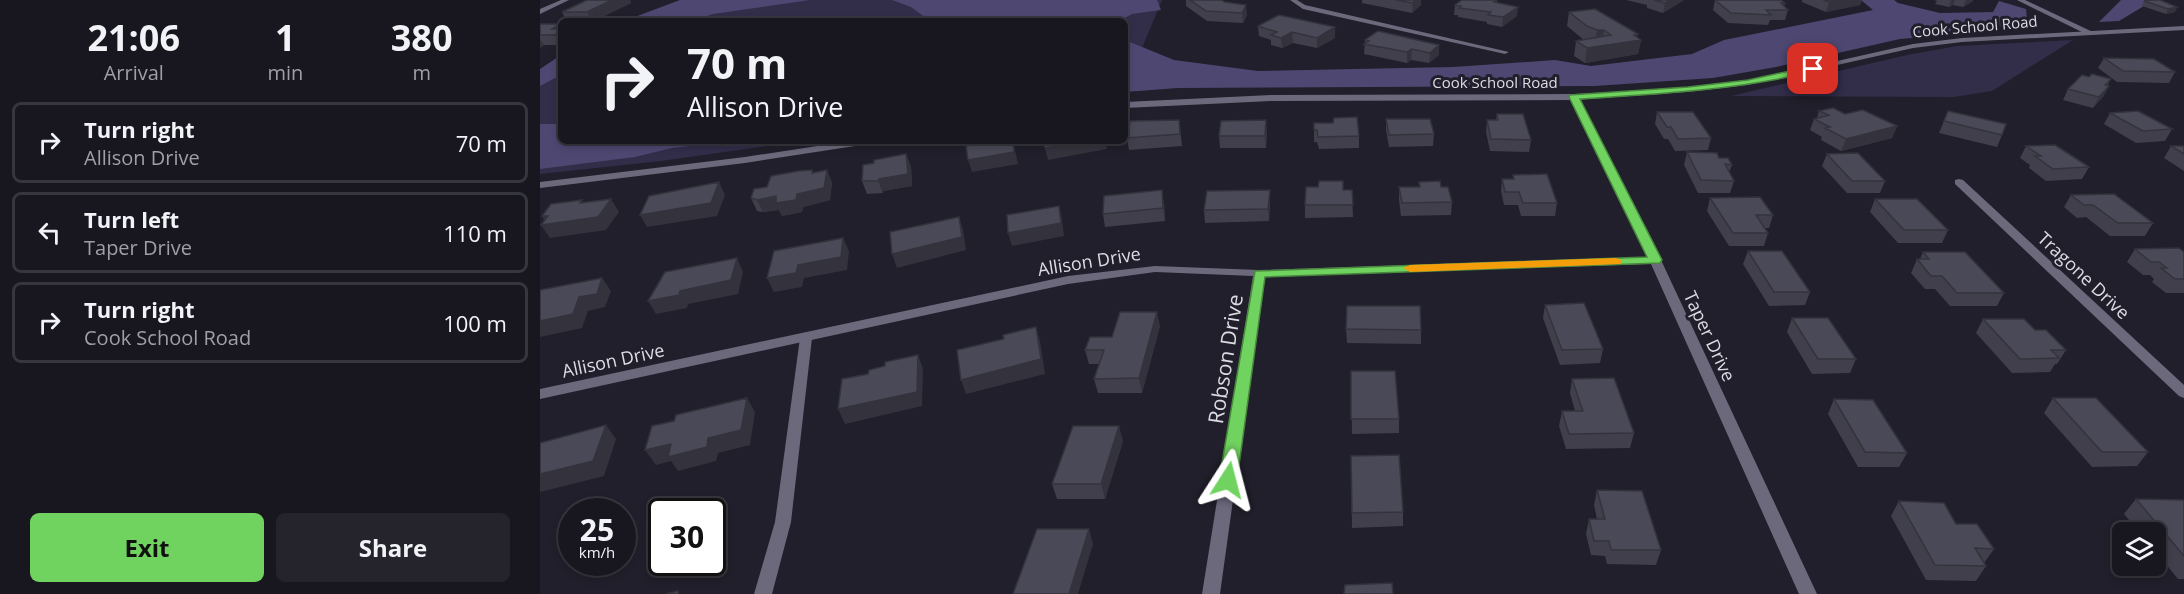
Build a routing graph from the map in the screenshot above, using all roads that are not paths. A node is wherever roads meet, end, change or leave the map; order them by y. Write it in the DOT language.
graph roads {
  1 [pos="566,0"];
  2 [pos="1293,0"];
  3 [pos="2020,0"];
  4 [pos="540,12"];
  5 [pos="2184,27"];
  6 [pos="2091,33"];
  7 [pos="1505,52"];
  8 [pos="1574,97"];
  9 [pos="1128,105"];
  10 [pos="848,144"];
  11 [pos="1959,182"];
  12 [pos="540,185"];
  13 [pos="1655,260"];
  14 [pos="1259,273"];
  15 [pos="806,338"];
  16 [pos="2184,393"];
  17 [pos="540,394"];
  18 [pos="763,594"];
  19 [pos="1211,594"];
  20 [pos="1808,594"];
  1 -- 4 [label="street"];
  2 -- 7 [label="street"];
  3 -- 6 [label="street"];
  5 -- 6 [label="street, Cook School Road"];
  6 -- 8 [label="street, Cook School Road"];
  8 -- 9 [label="street, Cook School Road"];
  8 -- 13 [label="street, Taper Drive"];
  10 -- 12 [label="street"];
  11 -- 16 [label="street, Tragone Drive"];
  13 -- 14 [label="street, Allison Drive"];
  13 -- 20 [label="street, Taper Drive"];
  14 -- 15 [label="street, Allison Drive"];
  14 -- 19 [label="street, Robson Drive"];
  15 -- 17 [label="street, Allison Drive"];
  15 -- 18 [label="street"];
}
